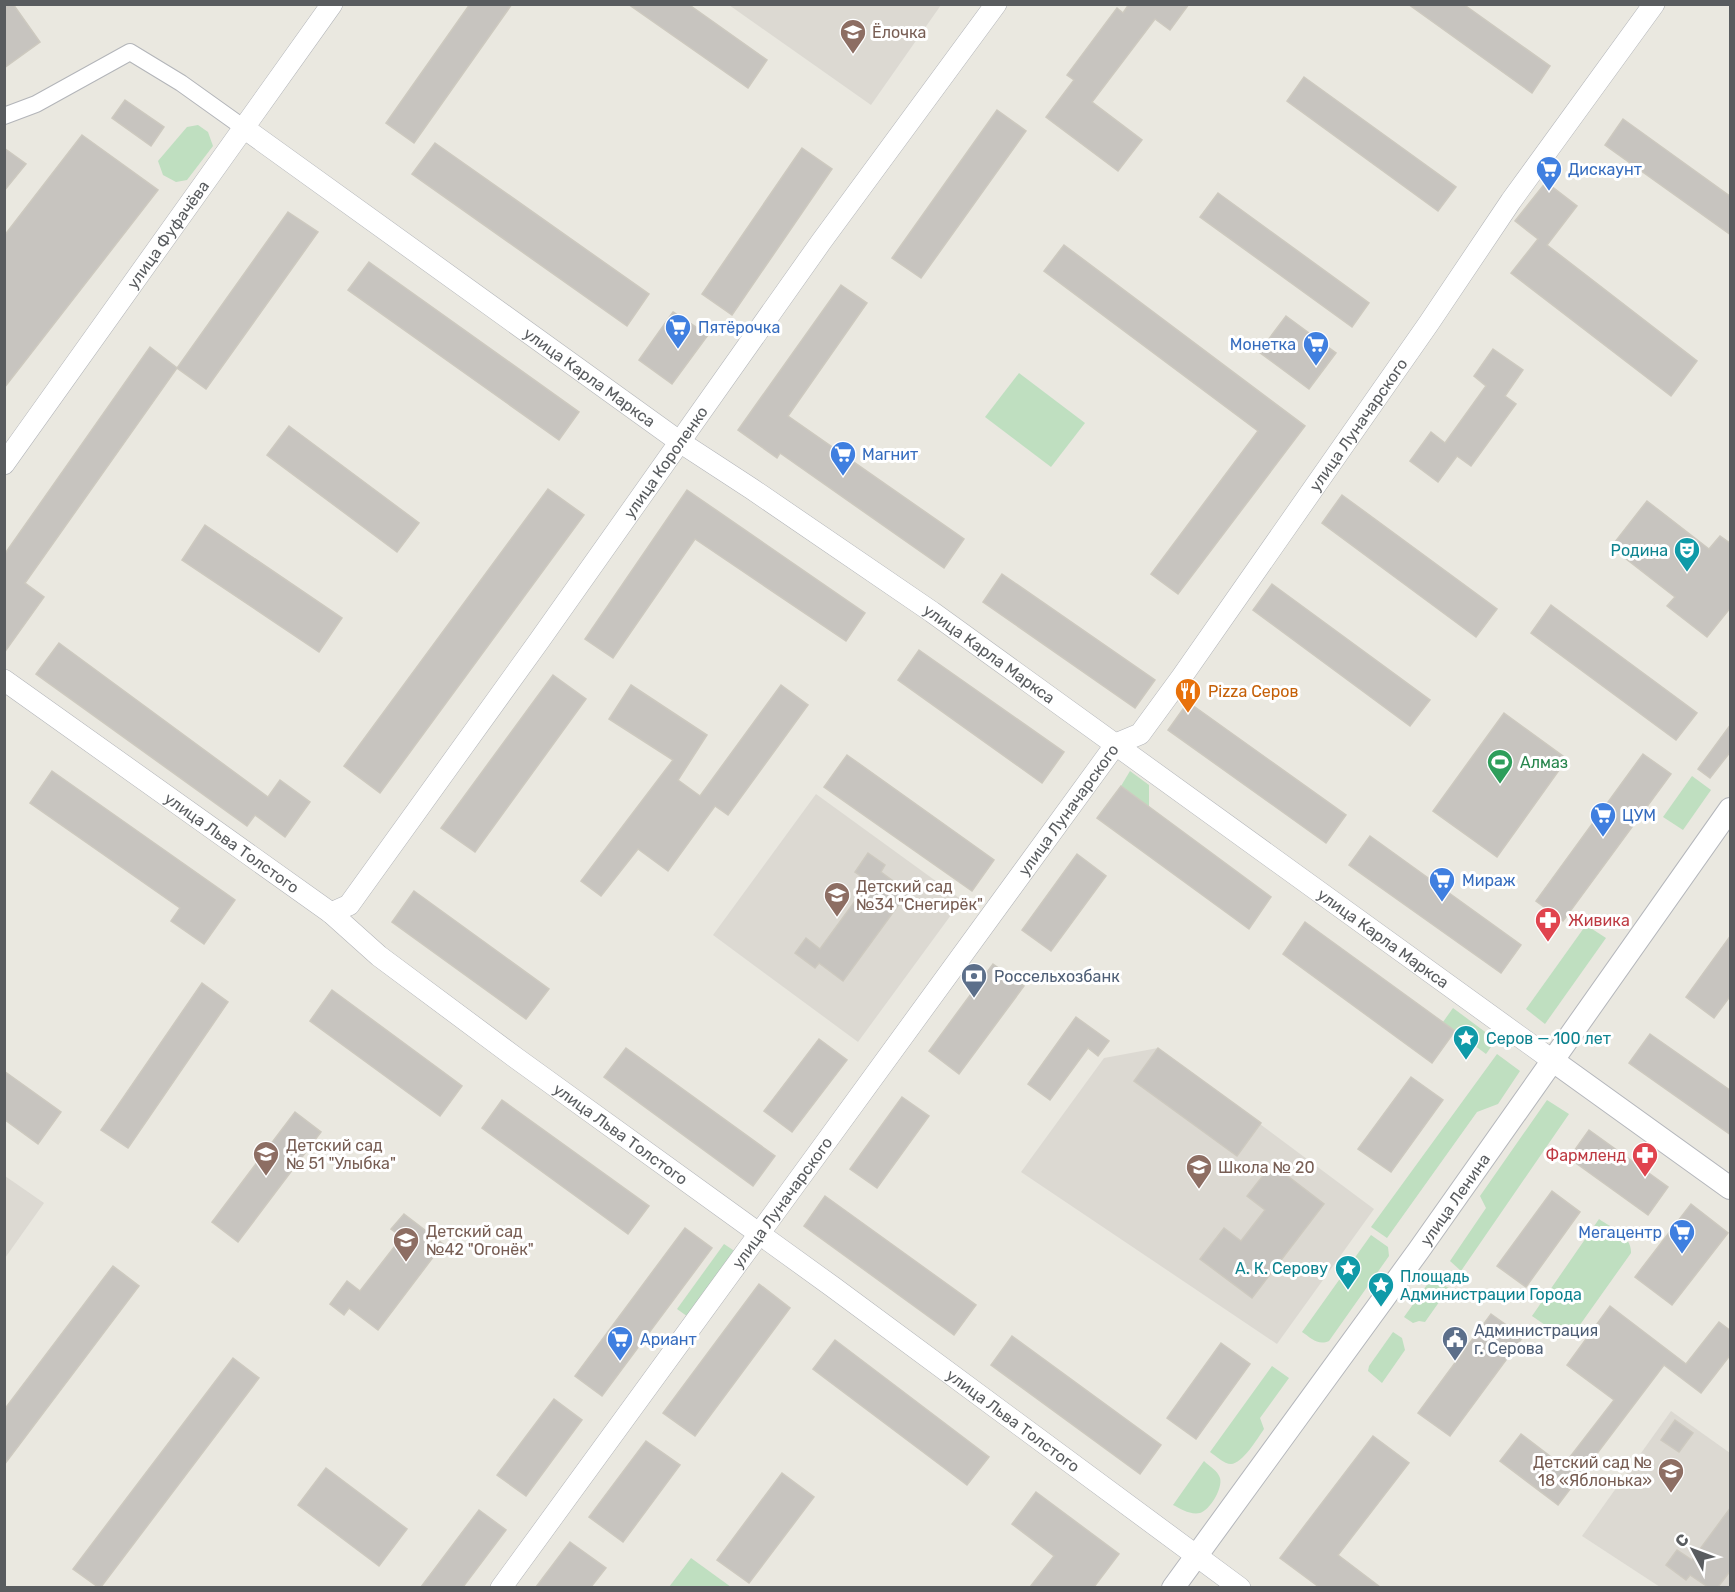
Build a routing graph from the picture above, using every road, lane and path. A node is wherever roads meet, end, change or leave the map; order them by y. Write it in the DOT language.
graph roads {
  1 [pos="332,4"];
  2 [pos="996,4"];
  3 [pos="1653,4"];
  4 [pos="4,116"];
  5 [pos="244,128"];
  6 [pos="680,442"];
  7 [pos="4,464"];
  8 [pos="4,680"];
  9 [pos="1116,744"];
  10 [pos="1731,809"];
  11 [pos="331,913"];
  12 [pos="1552,1060"];
  13 [pos="1731,1188"];
  14 [pos="760,1234"];
  15 [pos="1196,1556"];
  16 [pos="501,1587"];
  17 [pos="1173,1587"];
  18 [pos="1240,1587"];
  1 -- 5 [label="street, улица Фуфачёва"];
  2 -- 6 [label="street, улица Короленко"];
  3 -- 9 [label="street, улица Луначарского"];
  4 -- 5 [label="street"];
  5 -- 6 [label="street, улица Карла Маркса"];
  5 -- 7 [label="street, улица Фуфачёва"];
  6 -- 9 [label="street, улица Карла Маркса"];
  6 -- 11 [label="street, улица Короленко"];
  8 -- 11 [label="street, улица Льва Толстого"];
  9 -- 12 [label="street, улица Карла Маркса"];
  9 -- 14 [label="street, улица Луначарского"];
  10 -- 12 [label="main road, улица Ленина"];
  11 -- 14 [label="street, улица Льва Толстого"];
  12 -- 13 [label="main road, улица Карла Маркса"];
  12 -- 15 [label="main road, улица Ленина"];
  14 -- 15 [label="street, улица Льва Толстого"];
  14 -- 16 [label="street, улица Луначарского"];
  15 -- 17 [label="main road, улица Ленина"];
  15 -- 18 [label="street, улица Льва Толстого"];
}
